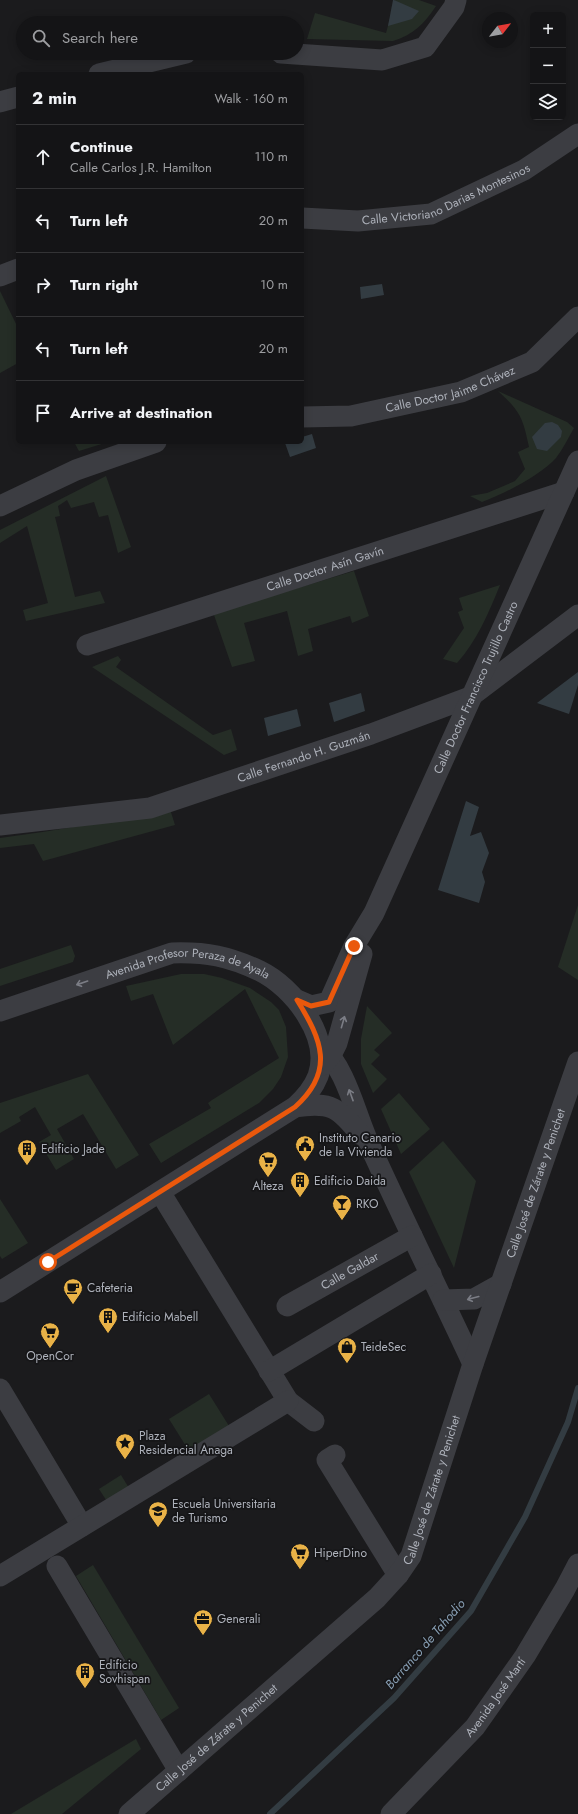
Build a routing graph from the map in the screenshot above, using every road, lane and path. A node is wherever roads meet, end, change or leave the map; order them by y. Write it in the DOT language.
graph roads {
  1 [pos="456,0"];
  2 [pos="304,55"];
  3 [pos="157,60"];
  4 [pos="107,72"];
  5 [pos="16,98"];
  6 [pos="0,102"];
  7 [pos="578,134"];
  8 [pos="304,218"];
  9 [pos="16,270"];
  10 [pos="0,276"];
  11 [pos="578,317"];
  12 [pos="304,417"];
  13 [pos="150,444"];
  14 [pos="578,461"];
  15 [pos="564,492"];
  16 [pos="0,506"];
  17 [pos="578,615"];
  18 [pos="87,645"];
  19 [pos="470,697"];
  20 [pos="0,825"];
  21 [pos="374,913"];
  22 [pos="297,1000"];
  23 [pos="0,1011"];
  24 [pos="324,1056"];
  25 [pos="578,1062"];
  26 [pos="295,1107"];
  27 [pos="370,1145"];
  28 [pos="160,1192"];
  29 [pos="412,1236"];
  30 [pos="431,1274"];
  31 [pos="501,1284"];
  32 [pos="0,1292"];
  33 [pos="443,1300"];
  34 [pos="287,1306"];
  35 [pos="473,1364"];
  36 [pos="269,1371"];
  37 [pos="0,1389"];
  38 [pos="288,1401"];
  39 [pos="7,1415"];
  40 [pos="314,1421"];
  41 [pos="335,1455"];
  42 [pos="82,1526"];
  43 [pos="578,1564"];
  44 [pos="56,1566"];
  45 [pos="398,1575"];
  46 [pos="0,1576"];
  47 [pos="179,1771"];
  48 [pos="129,1814"];
  49 [pos="391,1814"];
  1 -- 2 [label="street"];
  3 -- 4 [label="street"];
  5 -- 6 [label="street"];
  7 -- 8 [label="street, Calle Victoriano Darias Montesinos"];
  9 -- 10 [label="street"];
  11 -- 12 [label="street, Calle Doctor Jaime Chávez"];
  13 -- 16 [label="street"];
  14 -- 15 [label="street, Calle Doctor Francisco Trujillo Castro"];
  15 -- 18 [label="street, Calle Doctor Asín Gavín"];
  15 -- 19 [label="street, Calle Doctor Francisco Trujillo Castro"];
  17 -- 19 [label="street, Calle Fernando H. Guzmán"];
  19 -- 20 [label="street, Calle Fernando H. Guzmán"];
  19 -- 21 [label="street, Calle Doctor Francisco Trujillo Castro"];
  21 -- 22 [label="street, Calle Doctor Francisco Trujillo Castro"];
  24 -- 21 [label="street, Calle Doctor Francisco Trujillo Castro, one-way"];
  22 -- 23 [label="street, Avenida Profesor Peraza de Ayala, one-way"];
  22 -- 24 [label="street, Avenida Profesor Peraza de Ayala"];
  24 -- 26 [label="street, Calle Doctor Francisco Trujillo Castro"];
  27 -- 24 [label="street, one-way"];
  25 -- 31 [label="street, Calle José de Zárate y Penichet"];
  26 -- 27 [label="street"];
  26 -- 28 [label="street"];
  27 -- 29 [label="street"];
  28 -- 32 [label="street"];
  28 -- 36 [label="street"];
  29 -- 30 [label="street"];
  29 -- 34 [label="street, Calle Galdar"];
  30 -- 33 [label="street"];
  30 -- 36 [label="street"];
  31 -- 33 [label="street, one-way"];
  31 -- 35 [label="street, Calle José de Zárate y Penichet"];
  33 -- 35 [label="street"];
  35 -- 45 [label="street, Calle José de Zárate y Penichet"];
  36 -- 38 [label="street"];
  37 -- 39 [label="street"];
  38 -- 40 [label="street"];
  38 -- 42 [label="street"];
  39 -- 42 [label="street"];
  41 -- 45 [label="street"];
  42 -- 46 [label="street"];
  43 -- 49 [label="street, Avenida José Martí"];
  44 -- 47 [label="street"];
  45 -- 47 [label="street, Calle José de Zárate y Penichet"];
  47 -- 48 [label="street, Calle José de Zárate y Penichet"];
}
